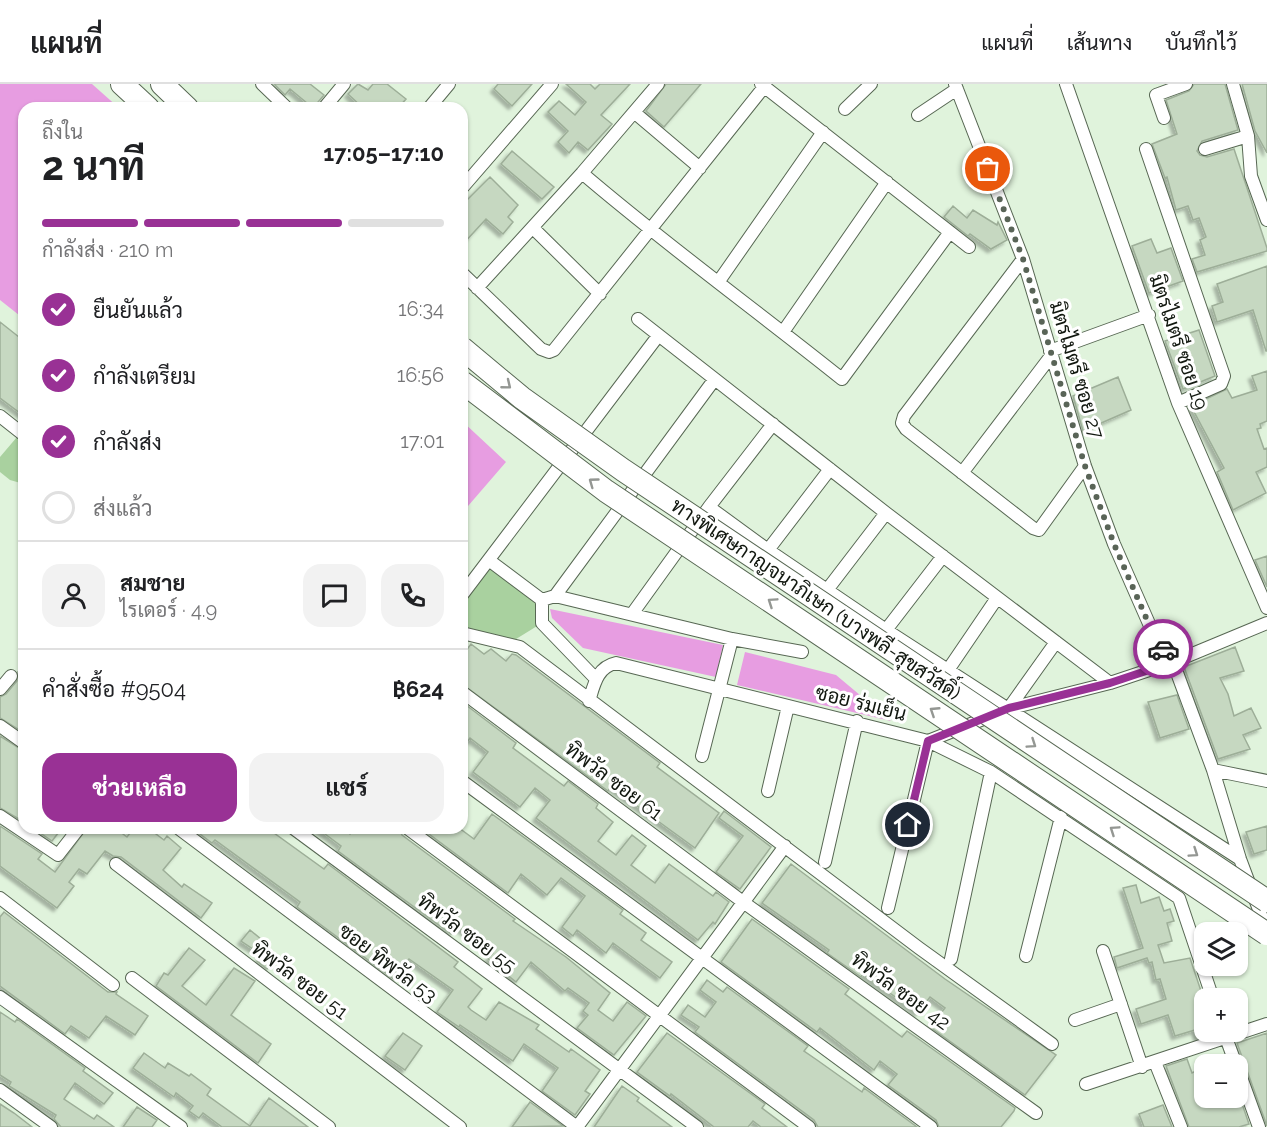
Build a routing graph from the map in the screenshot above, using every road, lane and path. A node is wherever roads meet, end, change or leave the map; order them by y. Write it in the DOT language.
graph roads {
  1 [pos="122,84"];
  2 [pos="162,84"];
  3 [pos="262,84"];
  4 [pos="344,84"];
  5 [pos="449,84"];
  6 [pos="552,84"];
  7 [pos="658,84"];
  8 [pos="871,84"];
  9 [pos="1066,84"];
  10 [pos="1186,84"];
  11 [pos="1233,84"];
  12 [pos="762,85"];
  13 [pos="956,87"];
  14 [pos="1154,89"];
  15 [pos="142,102"];
  16 [pos="181,102"];
  17 [pos="281,102"];
  18 [pos="329,102"];
  19 [pos="434,102"];
  20 [pos="845,109"];
  21 [pos="635,113"];
  22 [pos="918,115"];
  23 [pos="1164,118"];
  24 [pos="823,132"];
  25 [pos="1248,136"];
  26 [pos="1146,149"];
  27 [pos="1205,149"];
  28 [pos="700,168"];
  29 [pos="582,173"];
  30 [pos="468,181"];
  31 [pos="887,183"];
  32 [pos="1267,220"];
  33 [pos="533,228"];
  34 [pos="650,231"];
  35 [pos="950,232"];
  36 [pos="969,248"];
  37 [pos="1023,259"];
  38 [pos="468,279"];
  39 [pos="719,281"];
  40 [pos="477,288"];
  41 [pos="600,294"];
  42 [pos="1149,315"];
  43 [pos="638,320"];
  44 [pos="783,332"];
  45 [pos="658,336"];
  46 [pos="468,353"];
  47 [pos="1050,353"];
  48 [pos="714,380"];
  49 [pos="468,387"];
  50 [pos="1178,402"];
  51 [pos="0,416"];
  52 [pos="773,424"];
  53 [pos="18,430"];
  54 [pos="1085,466"];
  55 [pos="830,469"];
  56 [pos="962,473"];
  57 [pos="709,507"];
  58 [pos="886,513"];
  59 [pos="768,550"];
  60 [pos="943,556"];
  61 [pos="490,561"];
  62 [pos="468,588"];
  63 [pos="827,590"];
  64 [pos="555,596"];
  65 [pos="998,598"];
  66 [pos="542,600"];
  67 [pos="1267,608"];
  68 [pos="632,614"];
  69 [pos="1267,622"];
  70 [pos="886,630"];
  71 [pos="468,634"];
  72 [pos="732,639"];
  73 [pos="1056,642"];
  74 [pos="802,652"];
  75 [pos="1173,662"];
  76 [pos="948,670"];
  77 [pos="11,676"];
  78 [pos="596,679"];
  79 [pos="1110,683"];
  80 [pos="720,687"];
  81 [pos="0,689"];
  82 [pos="468,696"];
  83 [pos="589,701"];
  84 [pos="788,705"];
  85 [pos="1009,708"];
  86 [pos="857,721"];
  87 [pos="0,726"];
  88 [pos="18,739"];
  89 [pos="928,741"];
  90 [pos="702,756"];
  91 [pos="1213,770"];
  92 [pos="991,772"];
  93 [pos="1267,781"];
  94 [pos="468,785"];
  95 [pos="768,791"];
  96 [pos="0,816"];
  97 [pos="1061,817"];
  98 [pos="18,828"];
  99 [pos="27,834"];
  100 [pos="74,834"];
  101 [pos="186,834"];
  102 [pos="301,834"];
  103 [pos="415,834"];
  104 [pos="785,846"];
  105 [pos="1240,859"];
  106 [pos="825,862"];
  107 [pos="116,864"];
  108 [pos="0,898"];
  109 [pos="1179,898"];
  110 [pos="1267,901"];
  111 [pos="743,902"];
  112 [pos="888,908"];
  113 [pos="1267,933"];
  114 [pos="1102,951"];
  115 [pos="1026,956"];
  116 [pos="700,958"];
  117 [pos="951,959"];
  118 [pos="132,978"];
  119 [pos="113,985"];
  120 [pos="1209,988"];
  121 [pos="0,996"];
  122 [pos="1121,1004"];
  123 [pos="660,1016"];
  124 [pos="1075,1020"];
  125 [pos="1267,1024"];
  126 [pos="1248,1029"];
  127 [pos="1205,1042"];
  128 [pos="1052,1044"];
  129 [pos="1155,1062"];
  130 [pos="1142,1067"];
  131 [pos="619,1070"];
  132 [pos="1086,1084"];
  133 [pos="0,1090"];
  134 [pos="1248,1097"];
  135 [pos="1036,1113"];
  136 [pos="51,1127"];
  137 [pos="181,1127"];
  138 [pos="329,1127"];
  139 [pos="460,1127"];
  140 [pos="577,1127"];
  141 [pos="697,1127"];
  142 [pos="809,1127"];
  143 [pos="931,1127"];
  144 [pos="1181,1127"];
  145 [pos="1259,1127"];
  1 -- 15 [label="highway"];
  2 -- 16 [label="highway"];
  3 -- 17 [label="street"];
  4 -- 18 [label="street"];
  5 -- 19 [label="street"];
  6 -- 30 [label="street"];
  7 -- 21 [label="street"];
  8 -- 20 [label="street"];
  9 -- 42 [label="street, มิตรไมตรี ซอย 19"];
  10 -- 14 [label="street"];
  11 -- 25 [label="street"];
  12 -- 24 [label="street"];
  12 -- 28 [label="street"];
  13 -- 22 [label="street"];
  13 -- 37 [label="street, มิตรไมตรี ซอย 27"];
  14 -- 23 [label="street"];
  21 -- 28 [label="street"];
  21 -- 29 [label="street"];
  24 -- 31 [label="street"];
  24 -- 39 [label="street"];
  25 -- 27 [label="street"];
  25 -- 32 [label="street"];
  26 -- 50 [label="street"];
  28 -- 34 [label="street"];
  29 -- 33 [label="street"];
  29 -- 34 [label="street"];
  31 -- 35 [label="street"];
  31 -- 44 [label="street"];
  33 -- 40 [label="street"];
  33 -- 41 [label="street"];
  34 -- 39 [label="street"];
  34 -- 41 [label="street"];
  35 -- 36 [label="street"];
  35 -- 44 [label="street"];
  37 -- 47 [label="street, มิตรไมตรี ซอย 27"];
  37 -- 56 [label="street"];
  38 -- 40 [label="street"];
  39 -- 44 [label="street"];
  40 -- 41 [label="street"];
  42 -- 47 [label="street"];
  42 -- 50 [label="street, มิตรไมตรี ซอย 19"];
  43 -- 45 [label="street"];
  45 -- 48 [label="street"];
  45 -- 61 [label="street"];
  46 -- 110 [label="highway, ทางพิเศษกาญจนาภิเษก (บางพลี-สุขสวัสดิ์), one-way, bridge"];
  47 -- 54 [label="street, มิตรไมตรี ซอย 27"];
  47 -- 56 [label="street"];
  48 -- 52 [label="street"];
  48 -- 64 [label="street"];
  113 -- 49 [label="highway, ทางพิเศษกาญจนาภิเษก (บางพลี-สุขสวัสดิ์), one-way, bridge"];
  50 -- 67 [label="street, มิตรไมตรี ซอย 19"];
  51 -- 53 [label="street"];
  52 -- 55 [label="street"];
  52 -- 57 [label="street"];
  54 -- 56 [label="street"];
  54 -- 75 [label="street, มิตรไมตรี ซอย 27"];
  55 -- 58 [label="street"];
  55 -- 59 [label="street"];
  57 -- 59 [label="street"];
  57 -- 68 [label="street"];
  58 -- 60 [label="street"];
  58 -- 63 [label="street"];
  59 -- 63 [label="street"];
  60 -- 65 [label="street"];
  60 -- 70 [label="street"];
  61 -- 62 [label="street"];
  61 -- 66 [label="street"];
  63 -- 70 [label="street"];
  64 -- 66 [label="street"];
  64 -- 68 [label="street"];
  65 -- 73 [label="street"];
  65 -- 76 [label="street"];
  66 -- 78 [label="street"];
  68 -- 72 [label="street"];
  69 -- 75 [label="street"];
  70 -- 76 [label="street"];
  71 -- 83 [label="street"];
  72 -- 74 [label="street"];
  72 -- 80 [label="street"];
  73 -- 79 [label="street"];
  73 -- 85 [label="street"];
  75 -- 79 [label="street"];
  75 -- 91 [label="street, มิตรไมตรี ซอย 27"];
  76 -- 85 [label="street"];
  77 -- 81 [label="street"];
  78 -- 80 [label="street, ซอย ร่มเย็น"];
  78 -- 83 [label="street"];
  79 -- 85 [label="street"];
  80 -- 84 [label="street, ซอย ร่มเย็น"];
  80 -- 90 [label="street"];
  82 -- 111 [label="street, ทิพวัล ซอย 61"];
  83 -- 104 [label="street"];
  84 -- 86 [label="street, ซอย ร่มเย็น"];
  84 -- 95 [label="street"];
  85 -- 89 [label="street"];
  85 -- 105 [label="street"];
  86 -- 89 [label="street, ซอย ร่มเย็น"];
  86 -- 106 [label="street"];
  87 -- 88 [label="street"];
  89 -- 92 [label="street, ซอย ร่มเย็น"];
  89 -- 112 [label="street"];
  91 -- 93 [label="street"];
  91 -- 105 [label="street, มิตรไมตรี ซอย 27"];
  92 -- 97 [label="street, ซอย ร่มเย็น"];
  92 -- 117 [label="street"];
  94 -- 116 [label="street"];
  96 -- 98 [label="street"];
  97 -- 109 [label="street, ซอย ร่มเย็น"];
  97 -- 115 [label="street"];
  99 -- 100 [label="street"];
  101 -- 140 [label="street, ซอย ทิพวัล 53"];
  102 -- 131 [label="street, ทิพวัล ซอย 55"];
  103 -- 123 [label="street"];
  104 -- 111 [label="street"];
  104 -- 128 [label="street"];
  105 -- 109 [label="street"];
  105 -- 113 [label="street, มิตรไมตรี ซอย 27"];
  107 -- 139 [label="street, ทิพวัล ซอย 51"];
  108 -- 119 [label="street"];
  109 -- 120 [label="street"];
  111 -- 116 [label="street"];
  111 -- 135 [label="street, ทิพวัล ซอย 42"];
  114 -- 122 [label="street"];
  116 -- 123 [label="street"];
  116 -- 143 [label="street"];
  118 -- 138 [label="street"];
  121 -- 137 [label="street"];
  122 -- 124 [label="street"];
  122 -- 130 [label="street"];
  123 -- 131 [label="street"];
  123 -- 142 [label="street"];
  125 -- 126 [label="street"];
  127 -- 129 [label="street"];
  129 -- 130 [label="street"];
  129 -- 144 [label="street"];
  130 -- 132 [label="street"];
  131 -- 140 [label="street"];
  131 -- 141 [label="street, ทิพวัล ซอย 55"];
  133 -- 136 [label="street"];
  134 -- 145 [label="street"];
}
